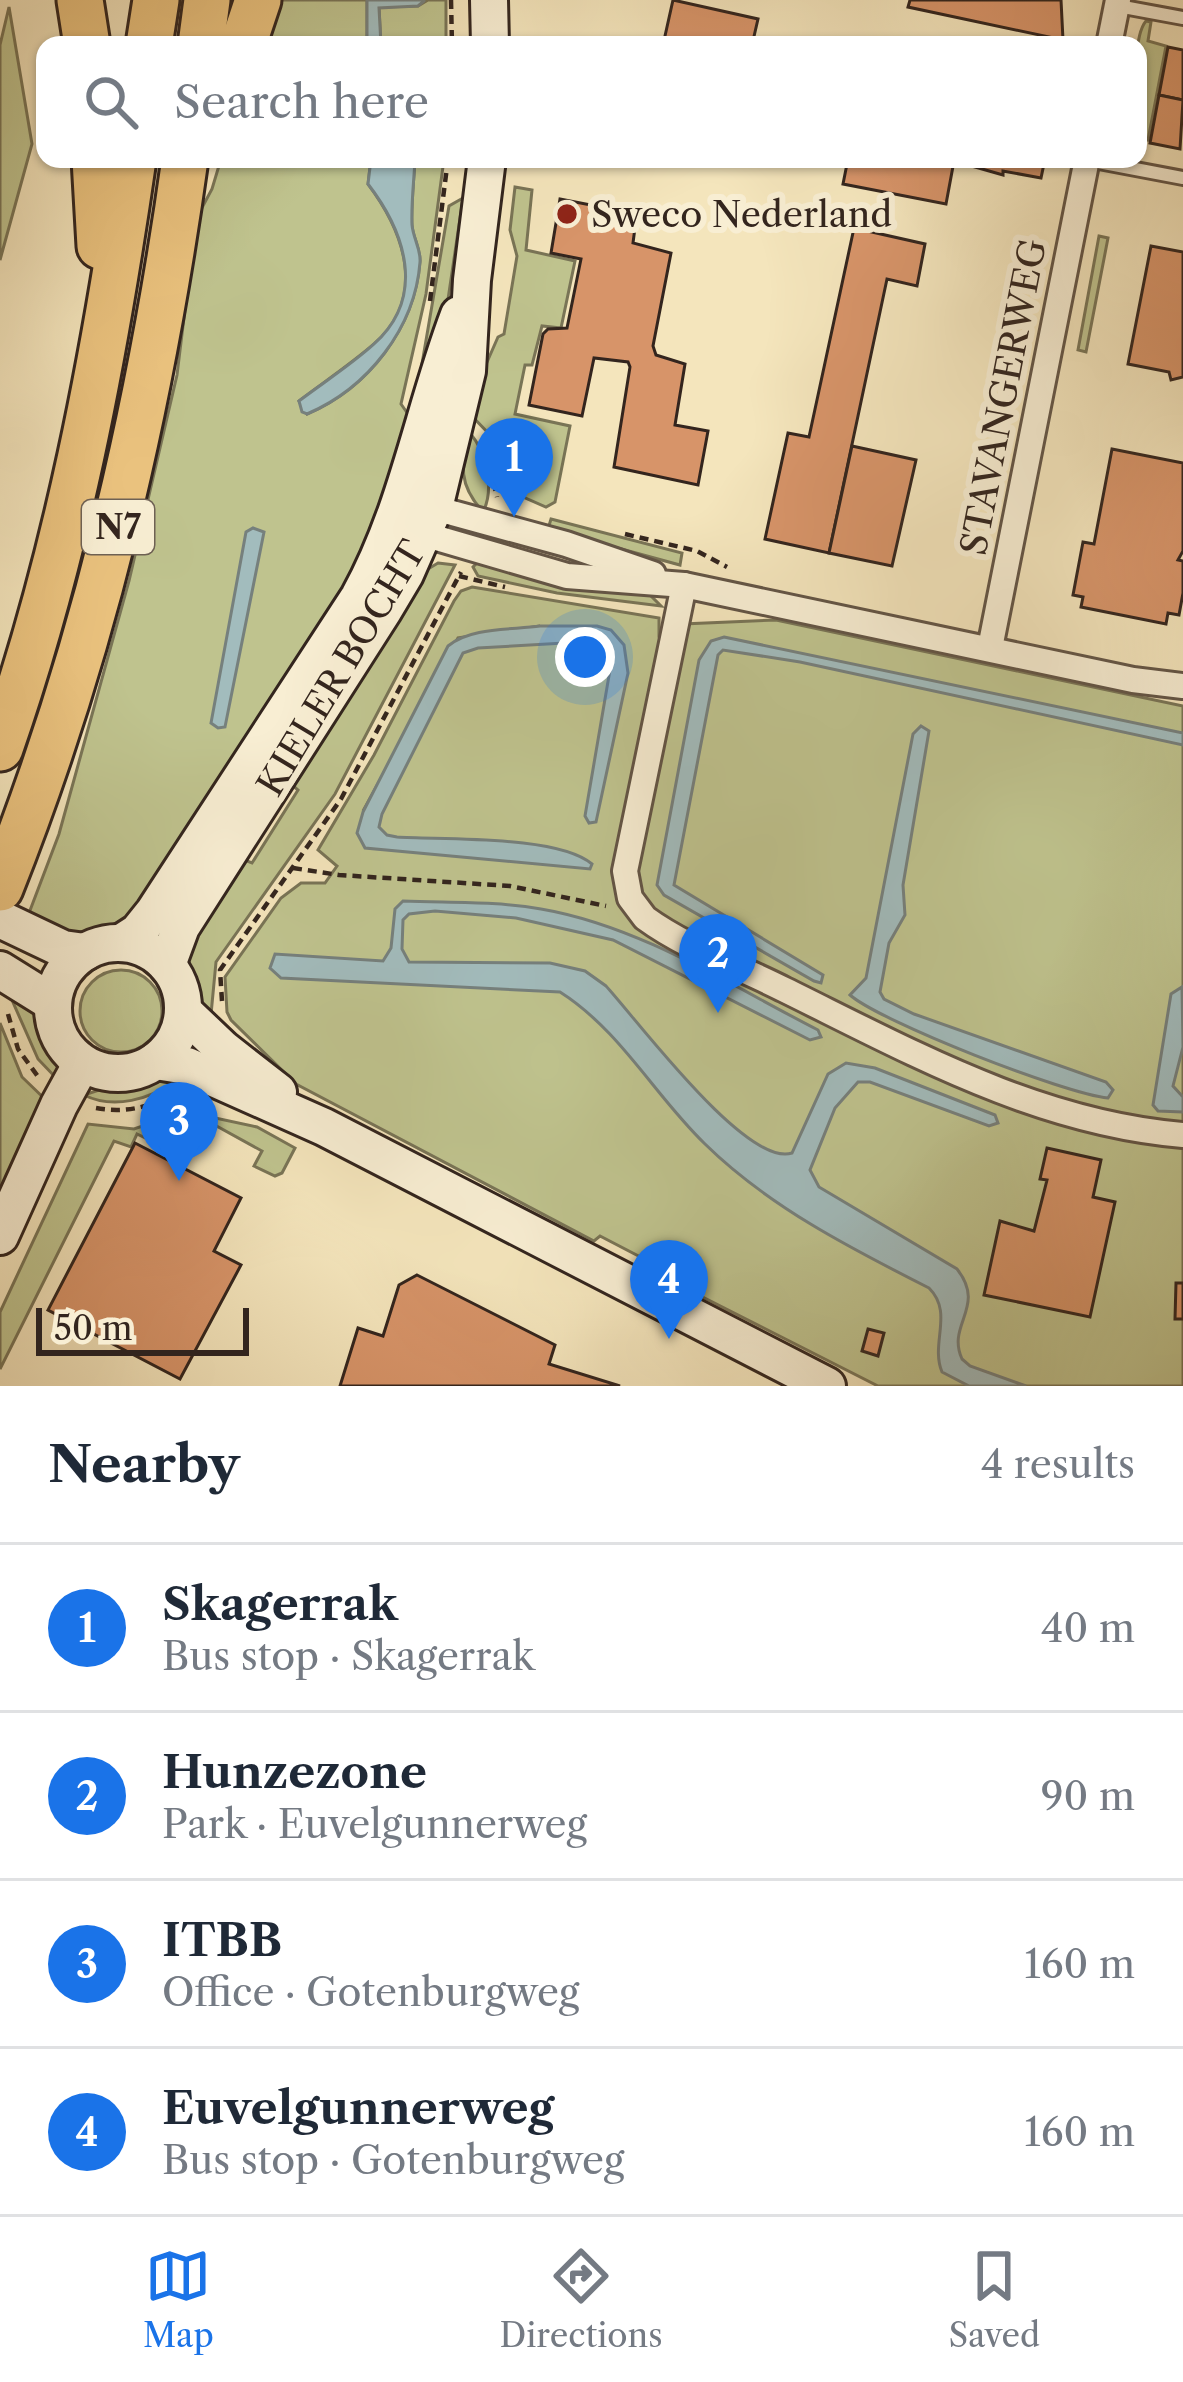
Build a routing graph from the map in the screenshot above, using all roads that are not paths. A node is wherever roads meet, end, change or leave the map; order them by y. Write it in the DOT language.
graph roads {
  1 [pos="80,0"];
  2 [pos="156,0"];
  3 [pos="207,0"];
  4 [pos="258,0"];
  5 [pos="489,0"];
  6 [pos="1117,3"];
  7 [pos="1183,18"];
  8 [pos="86,36"];
  9 [pos="150,36"];
  10 [pos="202,36"];
  11 [pos="246,36"];
  12 [pos="490,36"];
  13 [pos="1111,36"];
  14 [pos="96,168"];
  15 [pos="131,168"];
  16 [pos="184,168"];
  17 [pos="196,168"];
  18 [pos="487,168"];
  19 [pos="1085,168"];
  20 [pos="1132,168"];
  21 [pos="1183,178"];
  22 [pos="177,218"];
  23 [pos="105,326"];
  24 [pos="419,518"];
  25 [pos="684,585"];
  26 [pos="990,648"];
  27 [pos="1183,686"];
  28 [pos="0,748"];
  29 [pos="0,888"];
  30 [pos="0,919"];
  31 [pos="103,947"];
  32 [pos="167,965"];
  33 [pos="0,970"];
  34 [pos="53,1004"];
  35 [pos="183,1011"];
  36 [pos="156,1061"];
  37 [pos="82,1063"];
  38 [pos="324,1126"];
  39 [pos="1183,1135"];
  40 [pos="0,1236"];
  41 [pos="826,1386"];
  1 -- 8 [label="highway"];
  2 -- 9 [label="highway"];
  3 -- 10 [label="highway"];
  4 -- 11 [label="highway"];
  5 -- 12 [label="main road"];
  6 -- 7 [label="lane"];
  6 -- 13 [label="street"];
  14 -- 23 [label="highway, N7"];
  15 -- 23 [label="highway, N7"];
  16 -- 22 [label="highway, N7"];
  17 -- 22 [label="highway, N7"];
  18 -- 24 [label="main road, KIELER BOCHT"];
  19 -- 26 [label="street, STAVANGERWEG"];
  20 -- 21 [label="lane, STAVANGERWEG"];
  22 -- 29 [label="highway, N7"];
  23 -- 28 [label="highway, N7"];
  24 -- 25 [label="street"];
  24 -- 31 [label="main road, KIELER BOCHT"];
  24 -- 32 [label="main road, KIELER BOCHT"];
  25 -- 26 [label="street"];
  25 -- 39 [label="street"];
  26 -- 27 [label="street"];
  30 -- 31 [label="main road"];
  31 -- 32 [label="main road"];
  31 -- 34 [label="main road"];
  32 -- 35 [label="main road"];
  33 -- 34 [label="main road"];
  34 -- 37 [label="main road"];
  35 -- 36 [label="main road"];
  35 -- 38 [label="main road"];
  36 -- 37 [label="main road"];
  36 -- 38 [label="main road"];
  37 -- 40 [label="main road"];
  38 -- 41 [label="main road"];
}
